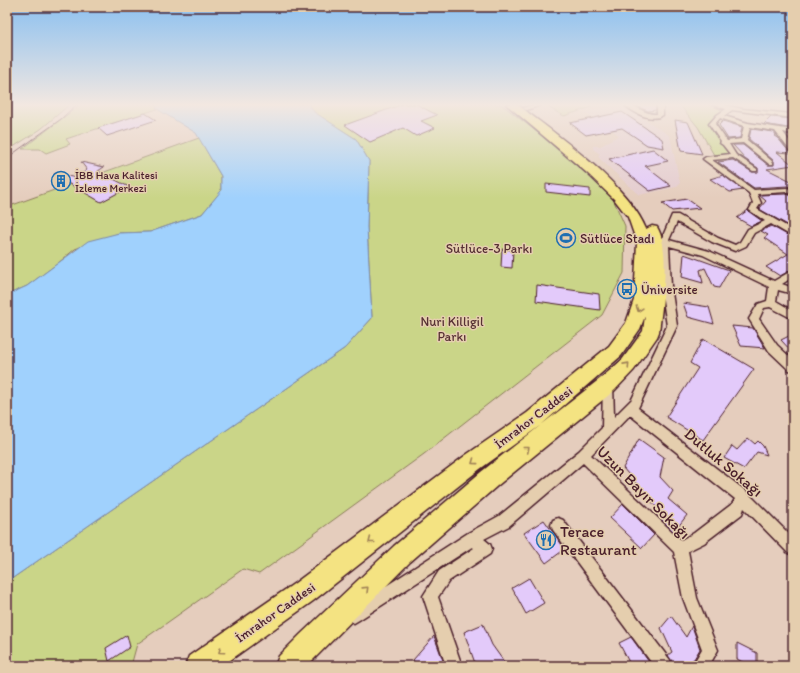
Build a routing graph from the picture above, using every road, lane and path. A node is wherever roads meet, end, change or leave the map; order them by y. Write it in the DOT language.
graph roads {
  1 [pos="556,135"];
  2 [pos="563,135"];
  3 [pos="719,135"];
  4 [pos="746,135"];
  5 [pos="782,135"];
  6 [pos="744,141"];
  7 [pos="723,143"];
  8 [pos="793,151"];
  9 [pos="734,156"];
  10 [pos="771,163"];
  11 [pos="755,170"];
  12 [pos="752,192"];
  13 [pos="793,193"];
  14 [pos="771,220"];
  15 [pos="793,234"];
  16 [pos="659,240"];
  17 [pos="793,273"];
  18 [pos="774,285"];
  19 [pos="793,292"];
  20 [pos="771,303"];
  21 [pos="793,315"];
  22 [pos="627,335"];
  23 [pos="644,343"];
  24 [pos="793,367"];
  25 [pos="608,384"];
  26 [pos="630,408"];
  27 [pos="608,430"];
  28 [pos="583,455"];
  29 [pos="742,497"];
  30 [pos="558,525"];
  31 [pos="473,538"];
  32 [pos="680,548"];
  33 [pos="793,548"];
  34 [pos="310,643"];
  35 [pos="199,666"];
  36 [pos="289,666"];
  37 [pos="454,666"];
  38 [pos="664,666"];
  39 [pos="700,666"];
  1 -- 22 [label="main road, İmrahor Caddesi, one-way"];
  2 -- 16 [label="main road, İmrahor Caddesi"];
  3 -- 7 [label="street"];
  4 -- 6 [label="street"];
  5 -- 8 [label="street"];
  6 -- 7 [label="street"];
  6 -- 10 [label="street"];
  7 -- 9 [label="street"];
  9 -- 11 [label="street"];
  9 -- 12 [label="street"];
  12 -- 13 [label="street"];
  12 -- 14 [label="street"];
  14 -- 15 [label="street"];
  14 -- 16 [label="street"];
  16 -- 18 [label="street"];
  16 -- 23 [label="main road, İmrahor Caddesi"];
  16 -- 26 [label="street"];
  17 -- 18 [label="street"];
  18 -- 19 [label="street"];
  18 -- 20 [label="street"];
  20 -- 21 [label="street"];
  20 -- 24 [label="street"];
  22 -- 23 [label="main road"];
  22 -- 35 [label="main road, İmrahor Caddesi, one-way"];
  25 -- 23 [label="main road, İmrahor Caddesi, one-way"];
  25 -- 27 [label="street"];
  34 -- 25 [label="main road, İmrahor Caddesi, one-way"];
  26 -- 27 [label="street"];
  26 -- 29 [label="street, Dutluk Sokağı"];
  27 -- 28 [label="street"];
  28 -- 31 [label="street"];
  28 -- 32 [label="street, Uzun Bayır Sokağı"];
  29 -- 32 [label="street"];
  29 -- 33 [label="street, Dutluk Sokağı"];
  30 -- 38 [label="street"];
  31 -- 34 [label="street"];
  31 -- 37 [label="street"];
  32 -- 39 [label="street, Uzun Bayır Sokağı"];
  34 -- 36 [label="main road, İmrahor Caddesi"];
}
